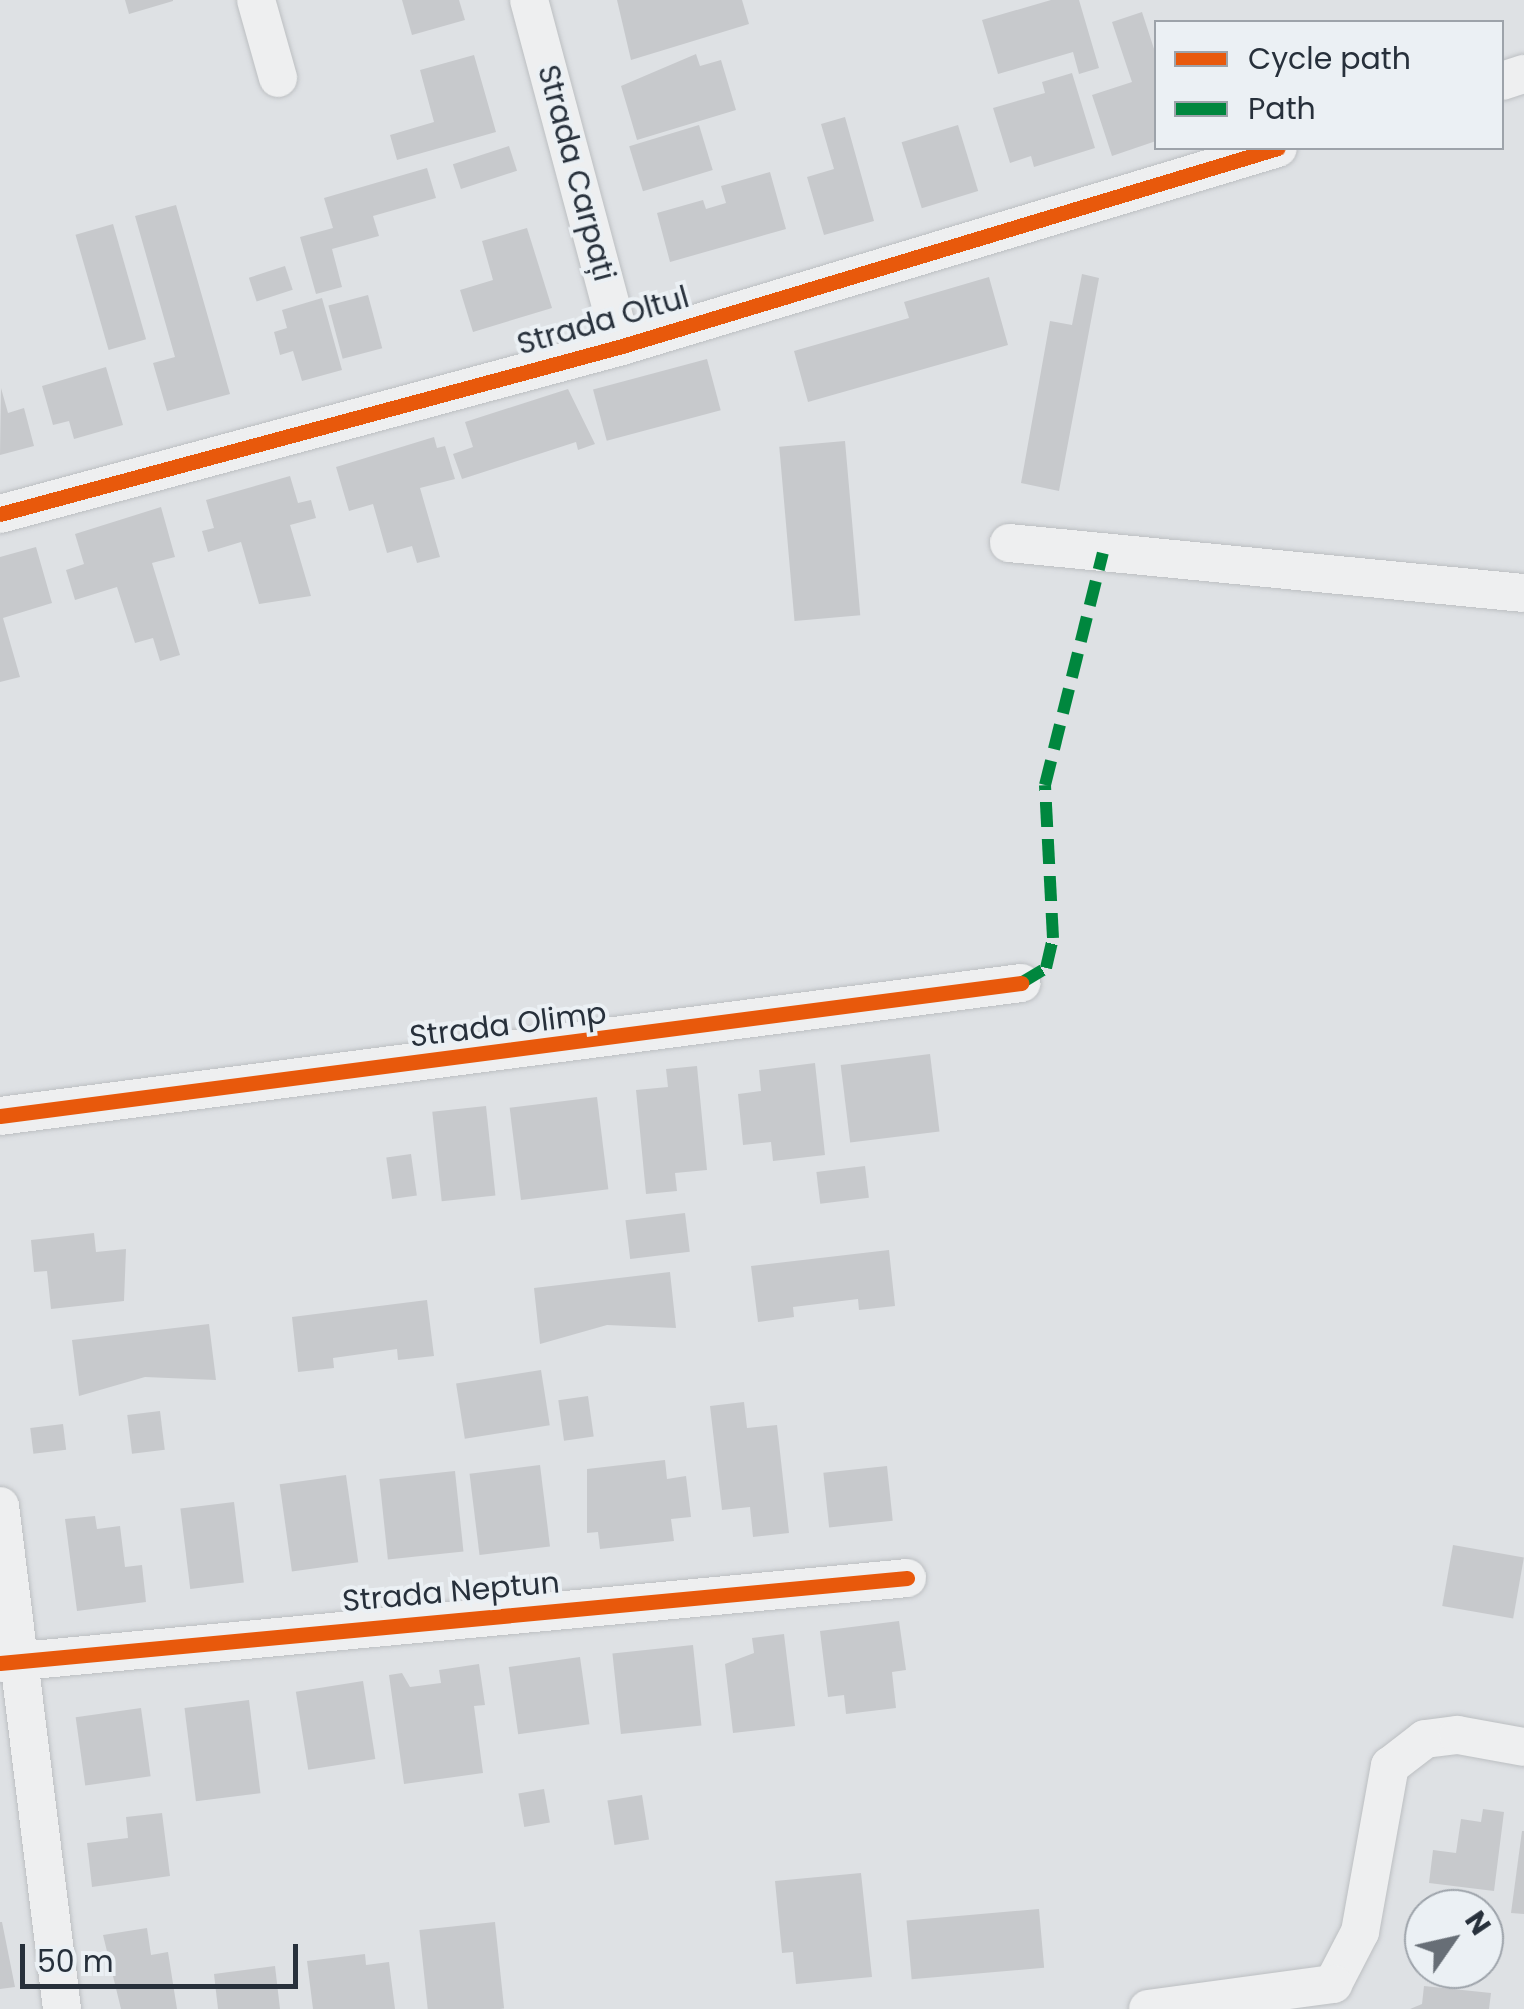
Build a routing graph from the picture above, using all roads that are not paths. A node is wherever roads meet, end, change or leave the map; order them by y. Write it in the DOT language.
graph roads {
  1 [pos="256,0"];
  2 [pos="529,0"];
  3 [pos="278,78"];
  4 [pos="1271,150"];
  5 [pos="622,346"];
  6 [pos="0,514"];
  7 [pos="1009,543"];
  8 [pos="1524,593"];
  9 [pos="1021,983"];
  10 [pos="0,1116"];
  11 [pos="0,1506"];
  12 [pos="907,1578"];
  13 [pos="10,1661"];
  14 [pos="1524,1747"];
  15 [pos="1339,1996"];
  16 [pos="62,2009"];
  17 [pos="1148,2009"];
  1 -- 3 [label="street"];
  2 -- 5 [label="street, Strada Carpați"];
  4 -- 5 [label="street, Strada Oltul"];
  5 -- 6 [label="street, Strada Oltul"];
  7 -- 8 [label="street"];
  9 -- 10 [label="street, Strada Olimp"];
  11 -- 13 [label="street"];
  12 -- 13 [label="street, Strada Neptun"];
  13 -- 16 [label="street"];
  14 -- 15 [label="street"];
  15 -- 17 [label="street"];
}
